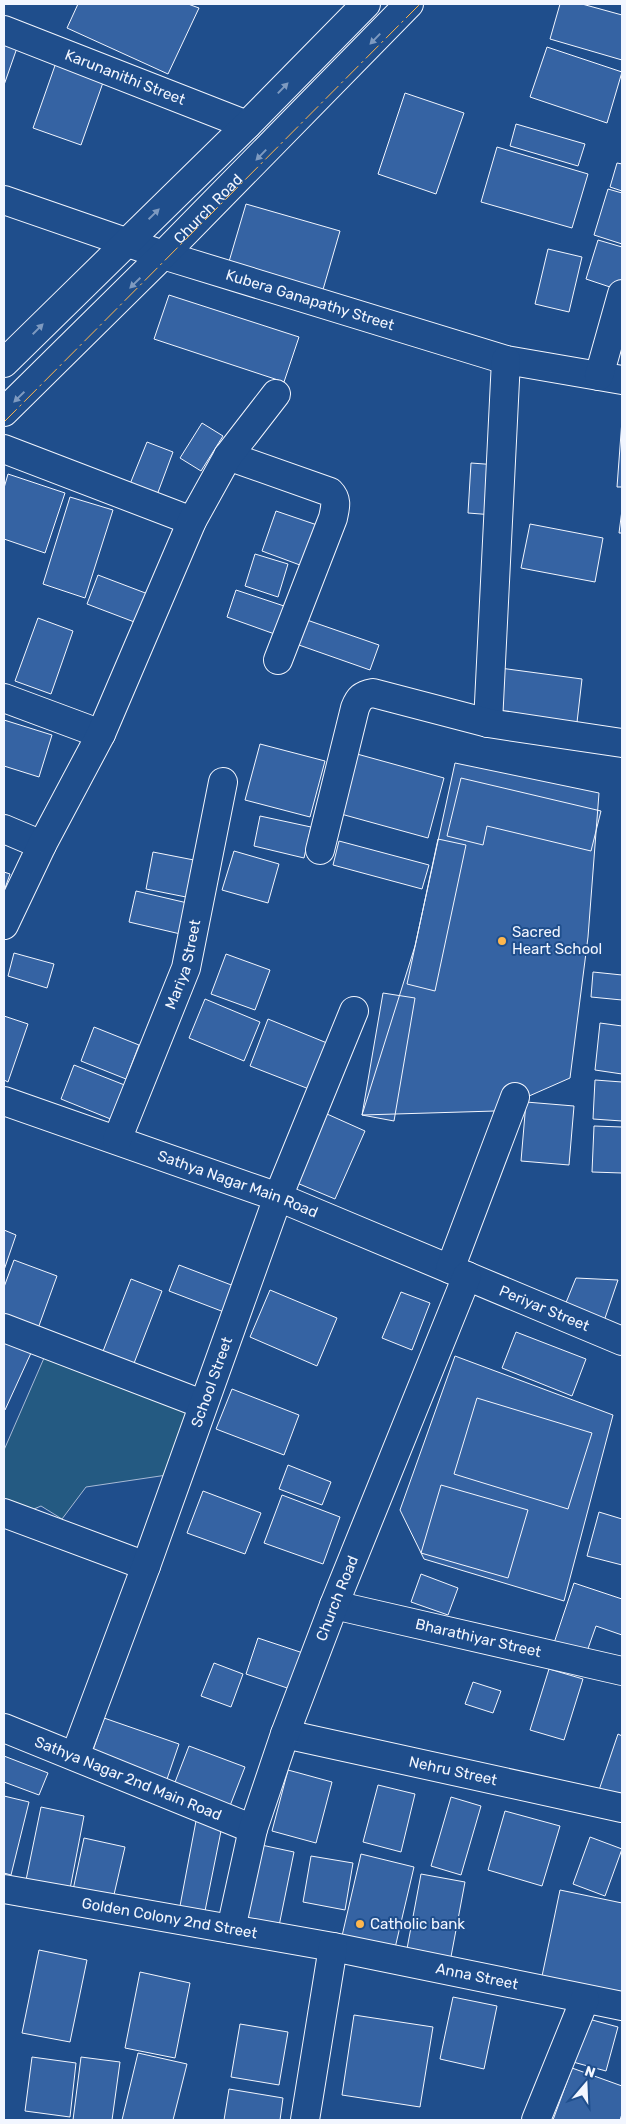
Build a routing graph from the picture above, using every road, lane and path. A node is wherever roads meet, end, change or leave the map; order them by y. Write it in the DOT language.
graph roads {
  1 [pos="366,4"];
  2 [pos="409,4"];
  3 [pos="4,30"];
  4 [pos="247,125"];
  5 [pos="4,200"];
  6 [pos="126,242"];
  7 [pos="163,255"];
  8 [pos="622,294"];
  9 [pos="506,360"];
  10 [pos="4,363"];
  11 [pos="611,378"];
  12 [pos="276,394"];
  13 [pos="4,412"];
  14 [pos="4,449"];
  15 [pos="228,456"];
  16 [pos="192,521"];
  17 [pos="278,660"];
  18 [pos="4,698"];
  19 [pos="488,723"];
  20 [pos="102,734"];
  21 [pos="622,744"];
  22 [pos="223,782"];
  23 [pos="4,829"];
  24 [pos="42,845"];
  25 [pos="320,850"];
  26 [pos="4,925"];
  27 [pos="354,1012"];
  28 [pos="515,1097"];
  29 [pos="4,1101"];
  30 [pos="117,1140"];
  31 [pos="278,1197"];
  32 [pos="458,1272"];
  33 [pos="4,1328"];
  34 [pos="622,1341"];
  35 [pos="202,1404"];
  36 [pos="4,1513"];
  37 [pos="146,1566"];
  38 [pos="334,1605"];
  39 [pos="622,1670"];
  40 [pos="4,1728"];
  41 [pos="285,1734"];
  42 [pos="75,1756"];
  43 [pos="622,1808"];
  44 [pos="253,1829"];
  45 [pos="4,1889"];
  46 [pos="231,1929"];
  47 [pos="333,1947"];
  48 [pos="585,1999"];
  49 [pos="622,2006"];
  50 [pos="305,2120"];
  51 [pos="536,2120"];
  4 -- 1 [label="street, one-way"];
  2 -- 7 [label="street, Church Road, one-way"];
  3 -- 4 [label="street, Karunanithi Street"];
  6 -- 4 [label="street, one-way"];
  5 -- 6 [label="street, Kubera Ganapathy Street"];
  6 -- 7 [label="street, Kubera Ganapathy Street"];
  10 -- 6 [label="street, one-way"];
  7 -- 9 [label="street, Kubera Ganapathy Street"];
  7 -- 13 [label="street, Church Road, one-way"];
  8 -- 11 [label="street"];
  9 -- 11 [label="street, Kubera Ganapathy Street"];
  9 -- 19 [label="street"];
  12 -- 15 [label="street"];
  14 -- 16 [label="street"];
  15 -- 16 [label="street"];
  15 -- 17 [label="street"];
  16 -- 20 [label="street"];
  18 -- 20 [label="street"];
  19 -- 21 [label="street"];
  19 -- 25 [label="street"];
  20 -- 24 [label="street"];
  22 -- 30 [label="street, Mariya Street"];
  23 -- 24 [label="street"];
  24 -- 26 [label="street"];
  27 -- 31 [label="street, School Street"];
  28 -- 32 [label="street, Church Road"];
  29 -- 30 [label="street, Sathya Nagar Main Road"];
  30 -- 31 [label="street, Sathya Nagar Main Road"];
  31 -- 32 [label="street, Sathya Nagar Main Road"];
  31 -- 35 [label="street, School Street"];
  32 -- 34 [label="street, Periyar Street"];
  32 -- 38 [label="street, Church Road"];
  33 -- 35 [label="street"];
  35 -- 37 [label="street, School Street"];
  36 -- 37 [label="street"];
  37 -- 42 [label="street, School Street"];
  38 -- 39 [label="street, Bharathiyar Street"];
  38 -- 41 [label="street, Church Road"];
  40 -- 42 [label="street, Sathya Nagar 2nd Main Road"];
  41 -- 43 [label="street, Nehru Street"];
  41 -- 44 [label="street, Church Road"];
  42 -- 44 [label="street, Sathya Nagar 2nd Main Road"];
  44 -- 46 [label="street, Church Road"];
  45 -- 46 [label="street, Golden Colony 2nd Street"];
  46 -- 47 [label="street, Golden Colony 2nd Street"];
  47 -- 48 [label="street, Anna Street"];
  47 -- 50 [label="street"];
  48 -- 49 [label="street, Anna Street"];
  48 -- 51 [label="street"];
}
